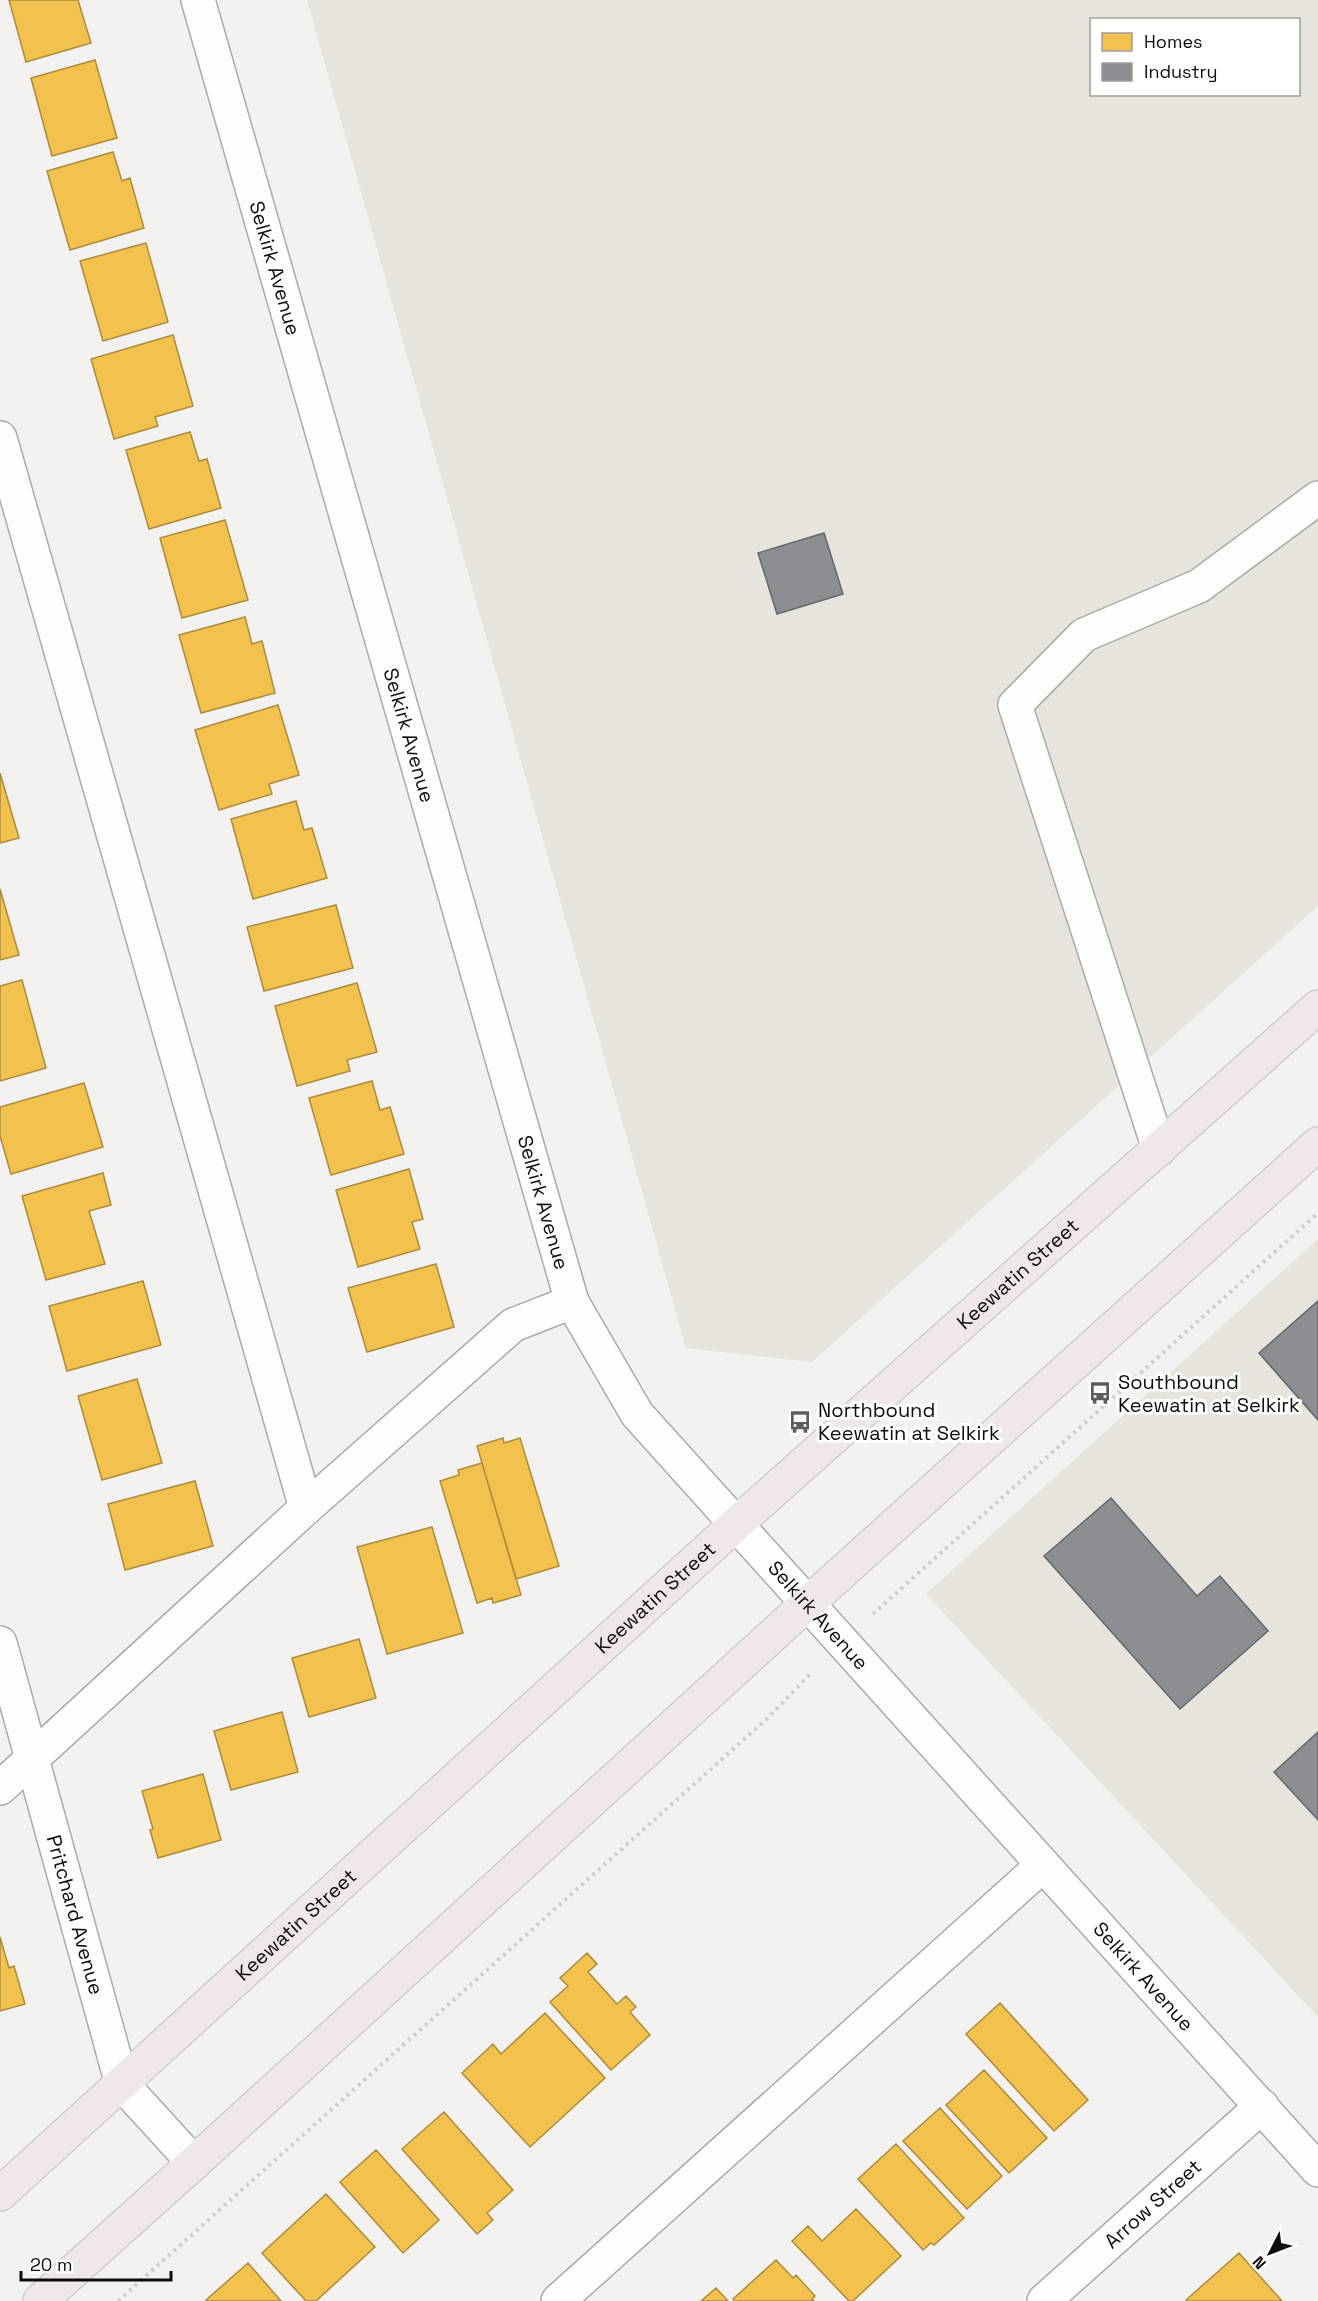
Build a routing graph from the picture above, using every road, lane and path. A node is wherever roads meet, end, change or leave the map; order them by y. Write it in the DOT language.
graph roads {
  1 [pos="198,0"];
  2 [pos="0,438"];
  3 [pos="1318,498"];
  4 [pos="1318,1007"];
  5 [pos="1318,1144"];
  6 [pos="1160,1149"];
  7 [pos="1318,1213"];
  8 [pos="572,1302"];
  9 [pos="306,1508"];
  10 [pos="736,1524"];
  11 [pos="808,1603"];
  12 [pos="842,1641"];
  13 [pos="0,1643"];
  14 [pos="32,1760"];
  15 [pos="0,1788"];
  16 [pos="1043,1865"];
  17 [pos="122,2084"];
  18 [pos="1262,2106"];
  19 [pos="194,2163"];
  20 [pos="1318,2170"];
  21 [pos="0,2194"];
  22 [pos="40,2301"];
  23 [pos="118,2301"];
  24 [pos="558,2301"];
  25 [pos="1044,2301"];
  1 -- 8 [label="street, Selkirk Avenue"];
  2 -- 9 [label="street"];
  3 -- 6 [label="street"];
  4 -- 6 [label="main road, Keewatin Street"];
  5 -- 11 [label="main road"];
  6 -- 10 [label="main road, Keewatin Street"];
  7 -- 12 [label="path"];
  8 -- 9 [label="street"];
  8 -- 10 [label="street, Selkirk Avenue"];
  9 -- 14 [label="street"];
  10 -- 11 [label="street, Selkirk Avenue"];
  10 -- 17 [label="main road, Keewatin Street"];
  11 -- 12 [label="street, Selkirk Avenue"];
  11 -- 19 [label="main road"];
  12 -- 16 [label="street, Selkirk Avenue"];
  12 -- 23 [label="path"];
  13 -- 14 [label="street, Pritchard Avenue"];
  14 -- 15 [label="street"];
  14 -- 17 [label="street, Pritchard Avenue"];
  16 -- 18 [label="street, Selkirk Avenue"];
  16 -- 24 [label="street"];
  17 -- 19 [label="street, Pritchard Avenue"];
  17 -- 21 [label="main road, Keewatin Street"];
  18 -- 20 [label="street, Selkirk Avenue"];
  18 -- 25 [label="street, Arrow Street"];
  19 -- 22 [label="main road"];
}
